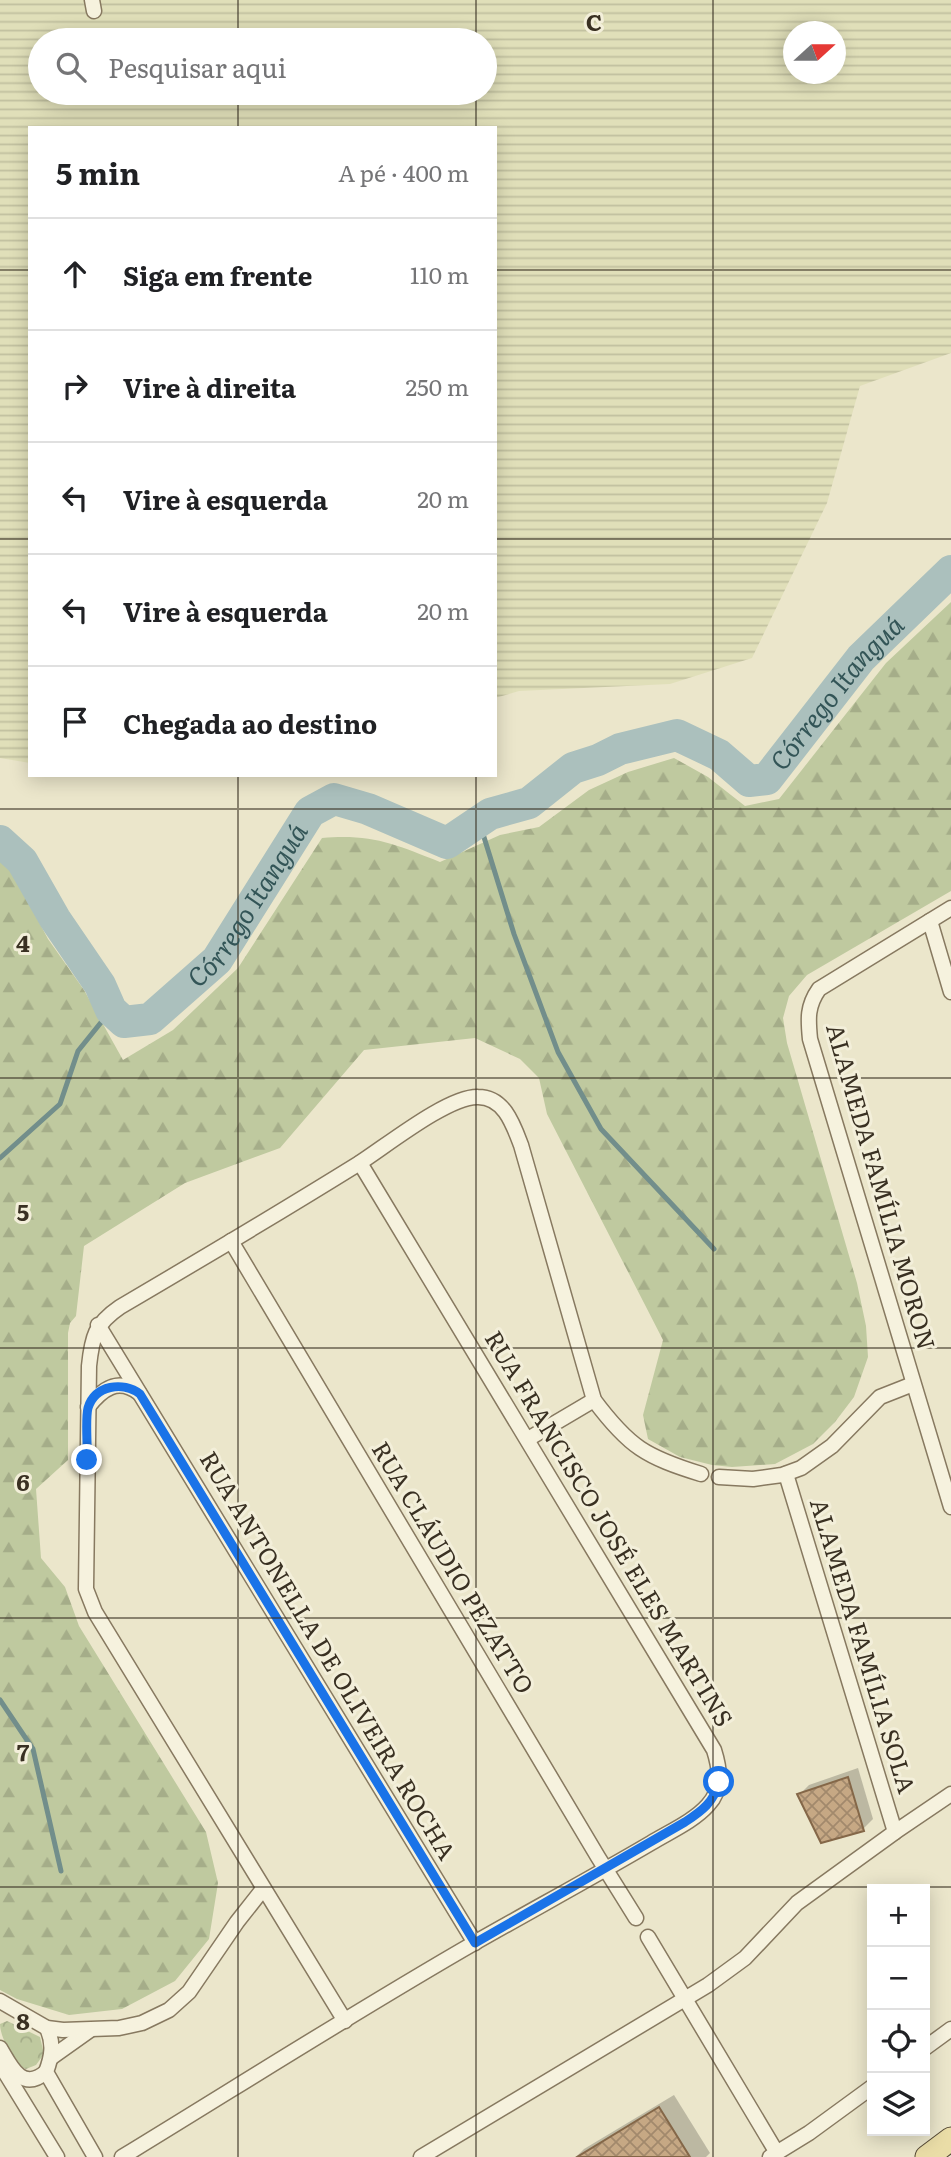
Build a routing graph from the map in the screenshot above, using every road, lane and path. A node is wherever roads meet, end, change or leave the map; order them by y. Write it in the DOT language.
graph roads {
  1 [pos="951,908"];
  2 [pos="930,921"];
  3 [pos="951,992"];
  4 [pos="360,1163"];
  5 [pos="231,1241"];
  6 [pos="98,1325"];
  7 [pos="913,1384"];
  8 [pos="140,1394"];
  9 [pos="594,1400"];
  10 [pos="88,1407"];
  11 [pos="528,1439"];
  12 [pos="701,1474"];
  13 [pos="786,1474"];
  14 [pos="719,1477"];
  15 [pos="951,1507"];
  16 [pos="951,1794"];
  17 [pos="895,1832"];
  18 [pos="606,1870"];
  19 [pos="263,1889"];
  20 [pos="636,1918"];
  21 [pos="648,1937"];
  22 [pos="475,1943"];
  23 [pos="685,2000"];
  24 [pos="0,2001"];
  25 [pos="345,2021"];
  26 [pos="47,2028"];
  27 [pos="91,2029"];
  28 [pos="951,2029"];
  29 [pos="930,2045"];
  30 [pos="0,2048"];
  31 [pos="52,2057"];
  32 [pos="0,2064"];
  33 [pos="46,2072"];
  34 [pos="867,2091"];
  35 [pos="951,2139"];
  36 [pos="773,2155"];
  37 [pos="57,2157"];
  38 [pos="95,2157"];
  39 [pos="122,2157"];
  40 [pos="421,2157"];
  41 [pos="926,2157"];
  1 -- 2 [label="street, ALAMEDA FAMÍLIA MORON"];
  2 -- 3 [label="street"];
  2 -- 7 [label="street, ALAMEDA FAMÍLIA MORON"];
  4 -- 5 [label="street"];
  4 -- 9 [label="street"];
  4 -- 11 [label="street, RUA FRANCISCO JOSÉ ELES MARTINS"];
  5 -- 6 [label="street"];
  5 -- 18 [label="street, RUA CLÁUDIO PEZATTO"];
  6 -- 8 [label="street, RUA ANTONELLA DE OLIVEIRA ROCHA"];
  6 -- 10 [label="street"];
  7 -- 13 [label="street"];
  7 -- 15 [label="street, ALAMEDA FAMÍLIA MORON"];
  8 -- 10 [label="street"];
  8 -- 22 [label="street, RUA ANTONELLA DE OLIVEIRA ROCHA"];
  9 -- 11 [label="street"];
  9 -- 12 [label="street"];
  10 -- 19 [label="street"];
  11 -- 18 [label="street, RUA FRANCISCO JOSÉ ELES MARTINS"];
  13 -- 14 [label="street"];
  13 -- 17 [label="street, ALAMEDA FAMÍLIA SOLA"];
  16 -- 17 [label="street"];
  17 -- 23 [label="street"];
  18 -- 20 [label="street, RUA CLÁUDIO PEZATTO"];
  18 -- 22 [label="street, RUA FRANCISCO JOSÉ ELES MARTINS"];
  19 -- 25 [label="street"];
  19 -- 27 [label="street"];
  21 -- 23 [label="street"];
  22 -- 25 [label="street, RUA FRANCISCO JOSÉ ELES MARTINS"];
  23 -- 36 [label="street"];
  23 -- 40 [label="street"];
  24 -- 26 [label="street"];
  25 -- 39 [label="street, RUA FRANCISCO JOSÉ ELES MARTINS"];
  26 -- 27 [label="street"];
  26 -- 31 [label="street"];
  27 -- 31 [label="street"];
  28 -- 29 [label="street"];
  30 -- 33 [label="street"];
  31 -- 33 [label="street"];
  32 -- 37 [label="street"];
  33 -- 38 [label="street"];
  34 -- 36 [label="street"];
  35 -- 41 [label="main road"];
}
